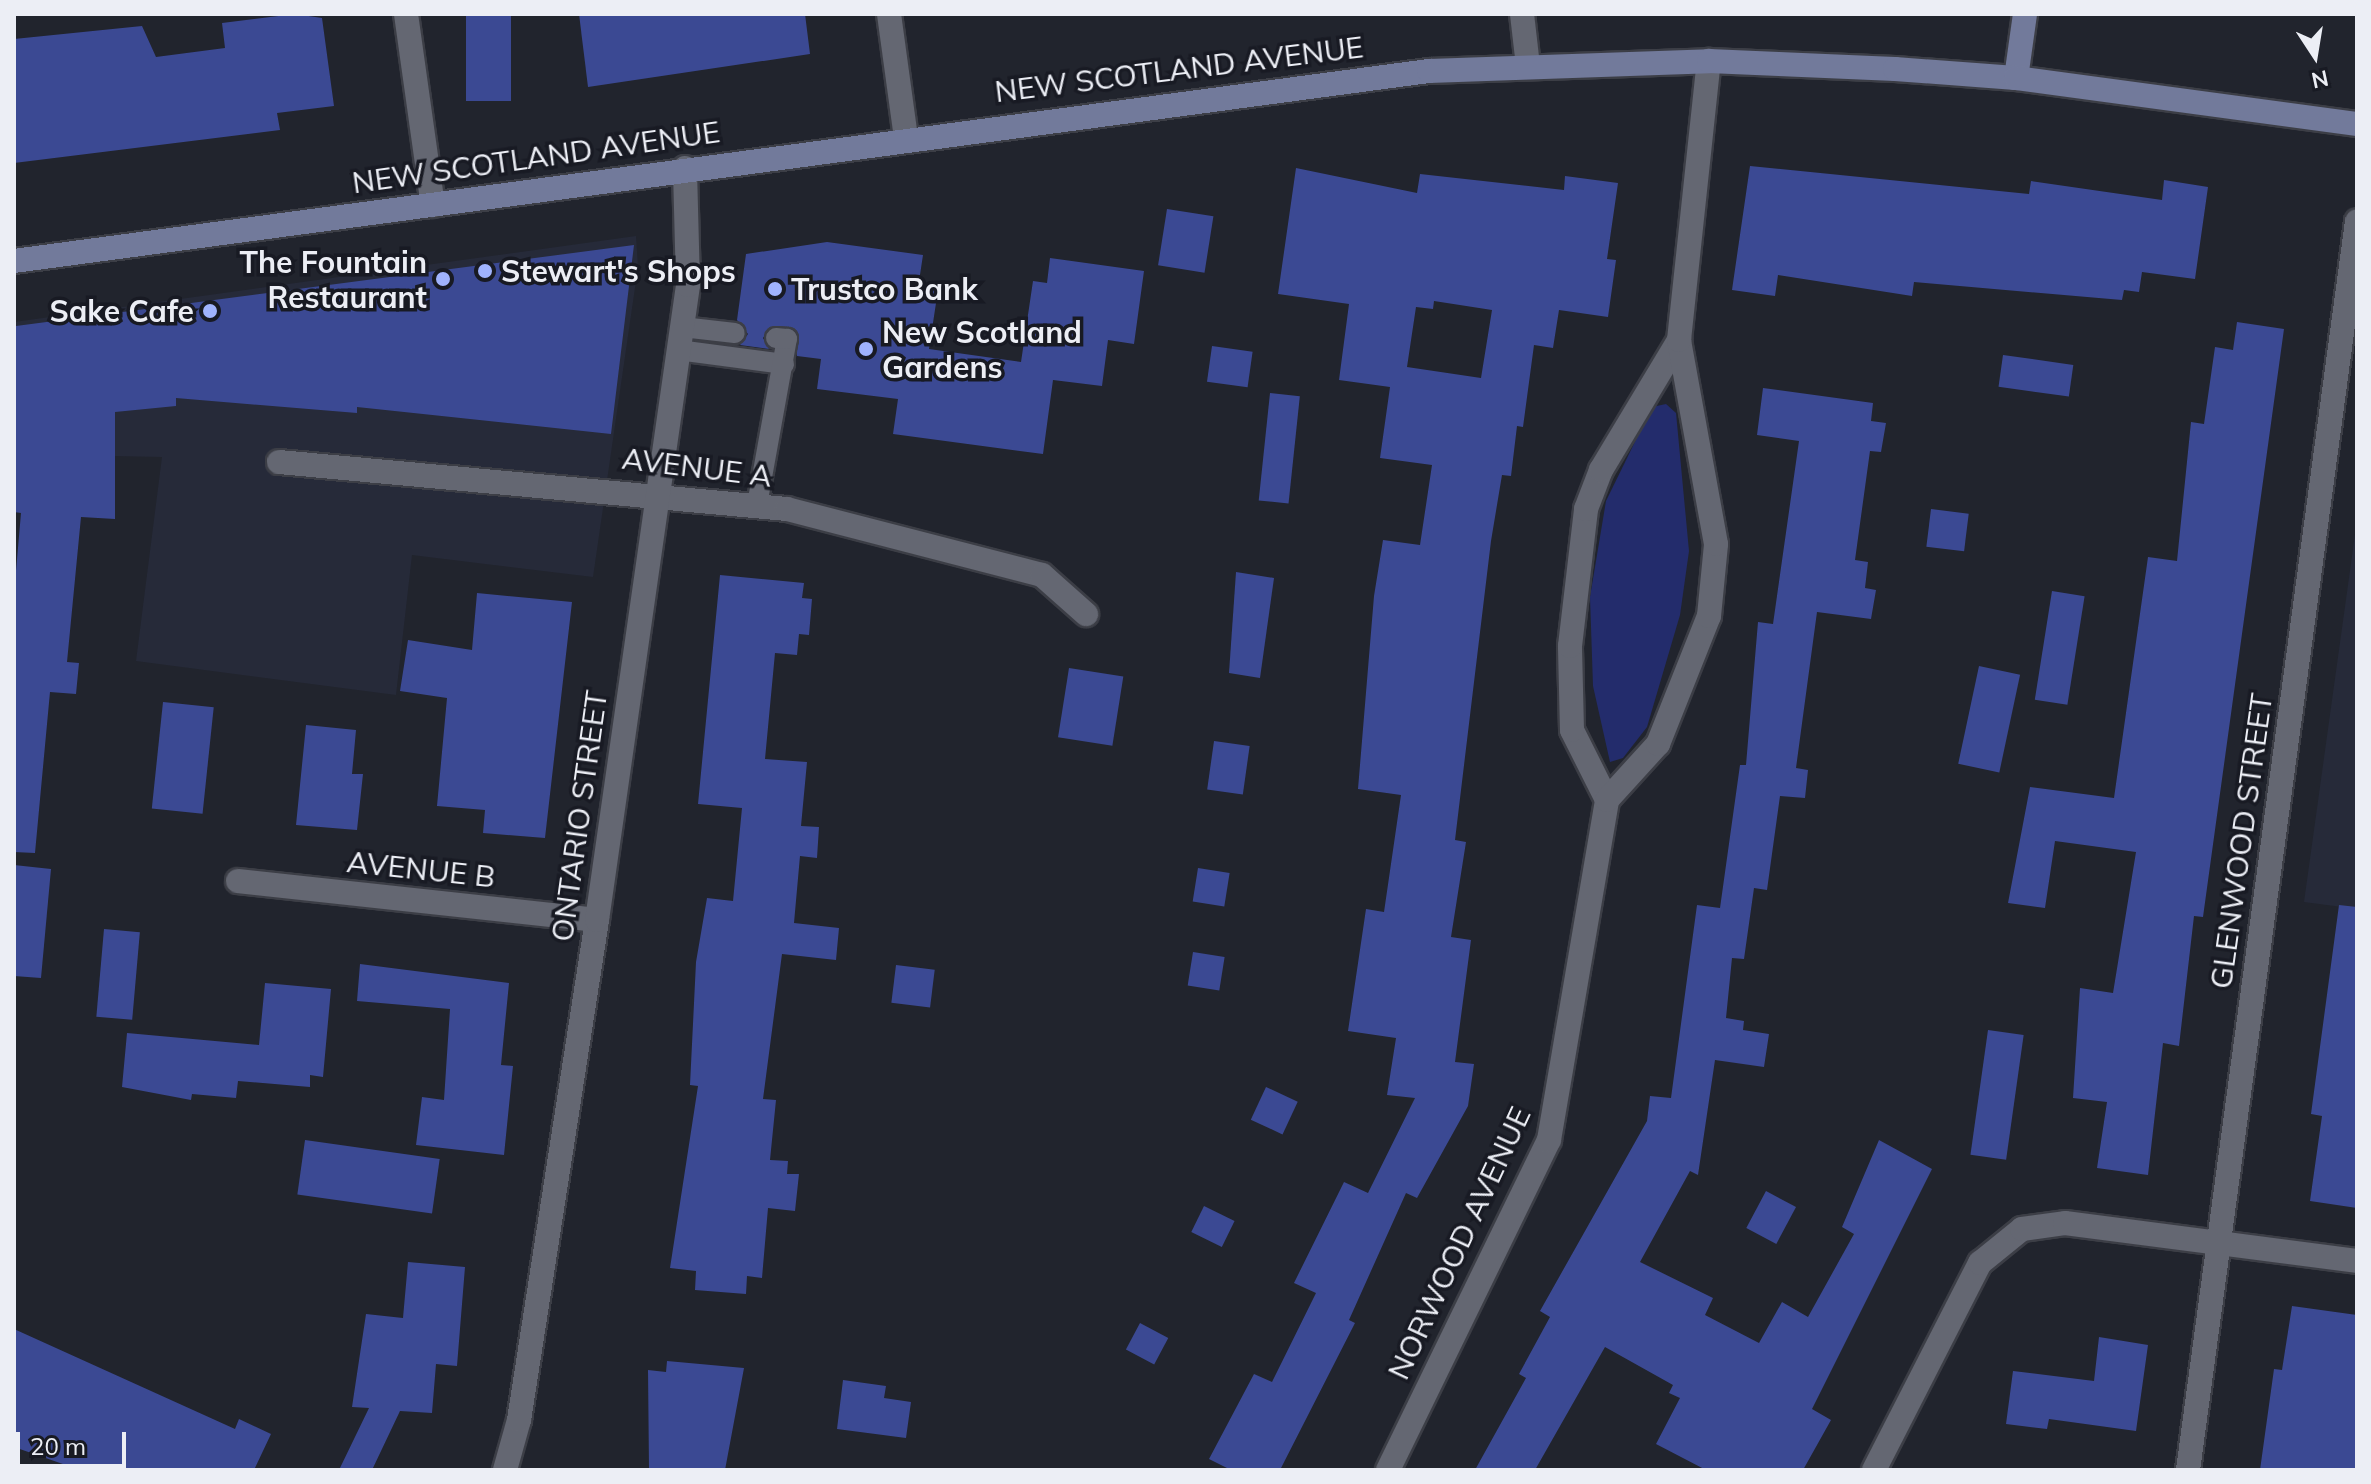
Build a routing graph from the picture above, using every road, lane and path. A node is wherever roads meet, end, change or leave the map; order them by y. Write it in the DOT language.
graph roads {
  1 [pos="406,14"];
  2 [pos="889,14"];
  3 [pos="1522,14"];
  4 [pos="2025,14"];
  5 [pos="1709,61"];
  6 [pos="1528,66"];
  7 [pos="2016,78"];
  8 [pos="2357,124"];
  9 [pos="906,138"];
  10 [pos="685,168"];
  11 [pos="433,205"];
  12 [pos="2357,221"];
  13 [pos="14,261"];
  14 [pos="735,333"];
  15 [pos="680,338"];
  16 [pos="776,338"];
  17 [pos="1679,340"];
  18 [pos="784,364"];
  19 [pos="279,462"];
  20 [pos="656,492"];
  21 [pos="757,505"];
  22 [pos="1086,614"];
  23 [pos="1607,800"];
  24 [pos="238,881"];
  25 [pos="597,920"];
  26 [pos="2220,1242"];
  27 [pos="2357,1261"];
  28 [pos="505,1470"];
  29 [pos="1388,1470"];
  30 [pos="1874,1470"];
  31 [pos="2188,1470"];
  1 -- 11 [label="street"];
  2 -- 9 [label="street"];
  3 -- 6 [label="street"];
  4 -- 7 [label="street"];
  5 -- 6 [label="street, NEW SCOTLAND AVENUE"];
  5 -- 7 [label="street, NEW SCOTLAND AVENUE"];
  5 -- 17 [label="street"];
  6 -- 9 [label="street, NEW SCOTLAND AVENUE"];
  7 -- 8 [label="street, NEW SCOTLAND AVENUE"];
  9 -- 10 [label="street, NEW SCOTLAND AVENUE"];
  10 -- 11 [label="street, NEW SCOTLAND AVENUE"];
  10 -- 15 [label="street, ONTARIO STREET"];
  11 -- 13 [label="street, NEW SCOTLAND AVENUE"];
  12 -- 26 [label="street, GLENWOOD STREET"];
  14 -- 15 [label="lane"];
  15 -- 18 [label="lane"];
  15 -- 20 [label="street, ONTARIO STREET"];
  16 -- 18 [label="lane"];
  17 -- 23 [label="street"];
  17 -- 23 [label="street"];
  18 -- 21 [label="lane"];
  19 -- 20 [label="street, AVENUE A"];
  20 -- 21 [label="street, AVENUE A"];
  20 -- 25 [label="street, ONTARIO STREET"];
  21 -- 22 [label="street, AVENUE A"];
  23 -- 29 [label="street, NORWOOD AVENUE"];
  24 -- 25 [label="street, AVENUE B"];
  25 -- 28 [label="street, ONTARIO STREET"];
  26 -- 27 [label="street"];
  26 -- 30 [label="street"];
  26 -- 31 [label="street, GLENWOOD STREET"];
}
